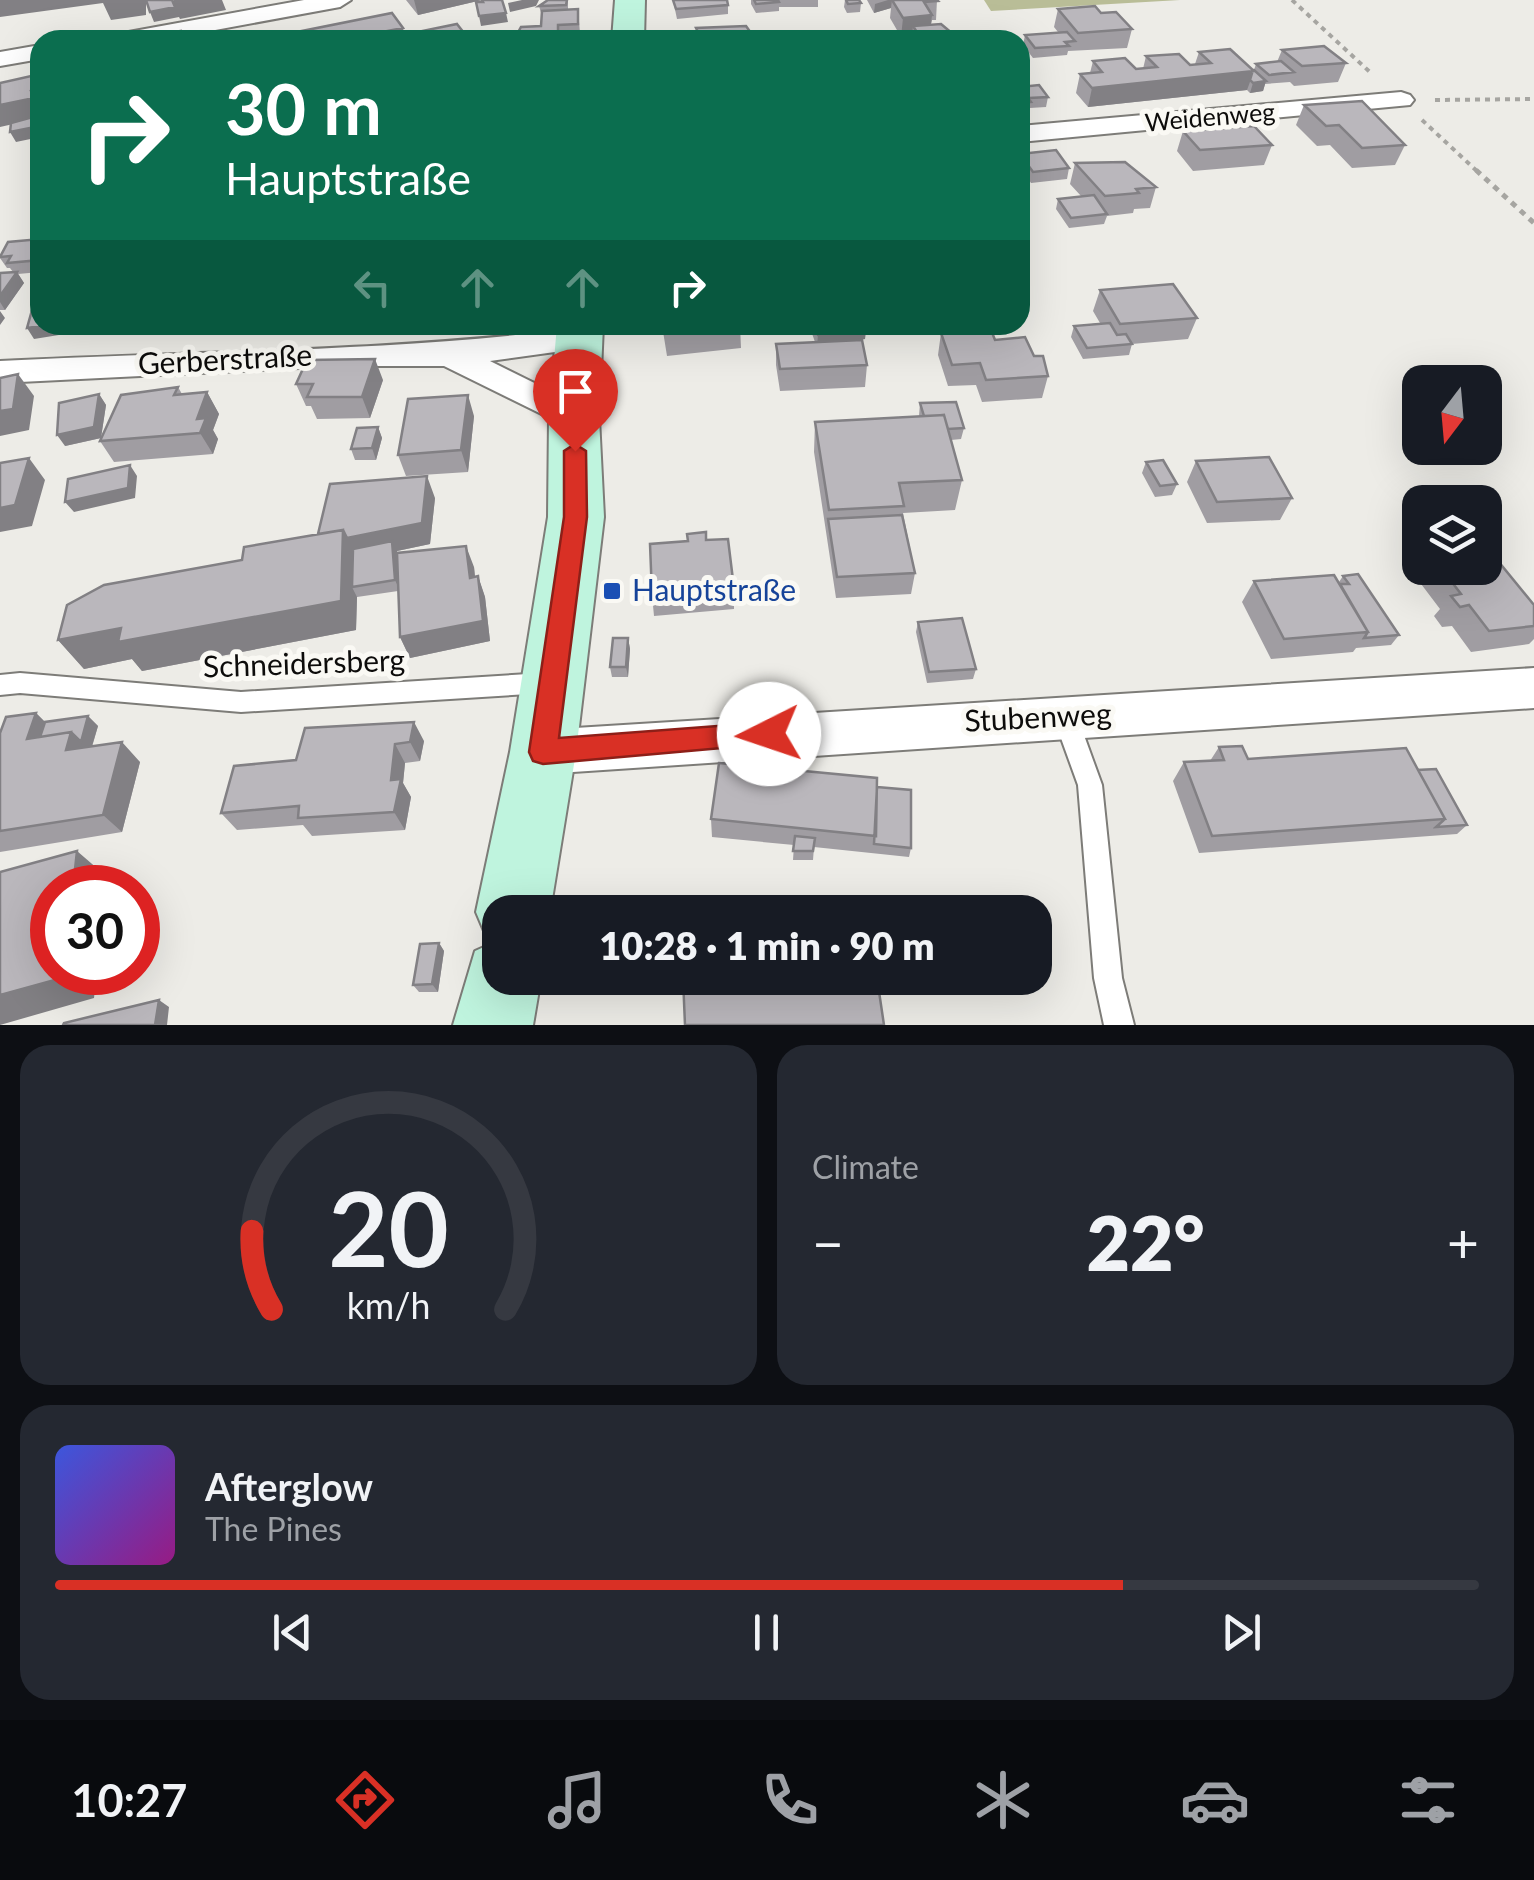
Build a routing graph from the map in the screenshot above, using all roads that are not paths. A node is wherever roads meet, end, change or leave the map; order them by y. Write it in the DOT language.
graph roads {
  1 [pos="340,0"];
  2 [pos="630,0"];
  3 [pos="177,30"];
  4 [pos="628,30"];
  5 [pos="30,54"];
  6 [pos="0,59"];
  7 [pos="1401,100"];
  8 [pos="1030,133"];
  9 [pos="563,335"];
  10 [pos="580,335"];
  11 [pos="450,355"];
  12 [pos="0,372"];
  13 [pos="574,418"];
  14 [pos="551,683"];
  15 [pos="0,686"];
  16 [pos="1534,688"];
  17 [pos="1066,716"];
  18 [pos="543,752"];
  19 [pos="517,895"];
  20 [pos="499,995"];
  21 [pos="493,1025"];
  22 [pos="1118,1025"];
  1 -- 3 [label="street"];
  2 -- 4 [label="main road"];
  5 -- 6 [label="street"];
  7 -- 8 [label="street, Weidenweg"];
  9 -- 11 [label="street, Gerberstraße"];
  10 -- 13 [label="main road"];
  11 -- 12 [label="street, Gerberstraße"];
  11 -- 13 [label="street, Gerberstraße"];
  13 -- 14 [label="main road"];
  14 -- 15 [label="lane, Schneidersberg"];
  14 -- 18 [label="main road"];
  16 -- 17 [label="street, Stubenweg"];
  17 -- 18 [label="street, Stubenweg"];
  17 -- 22 [label="lane"];
  18 -- 19 [label="main road"];
  20 -- 21 [label="main road"];
}
